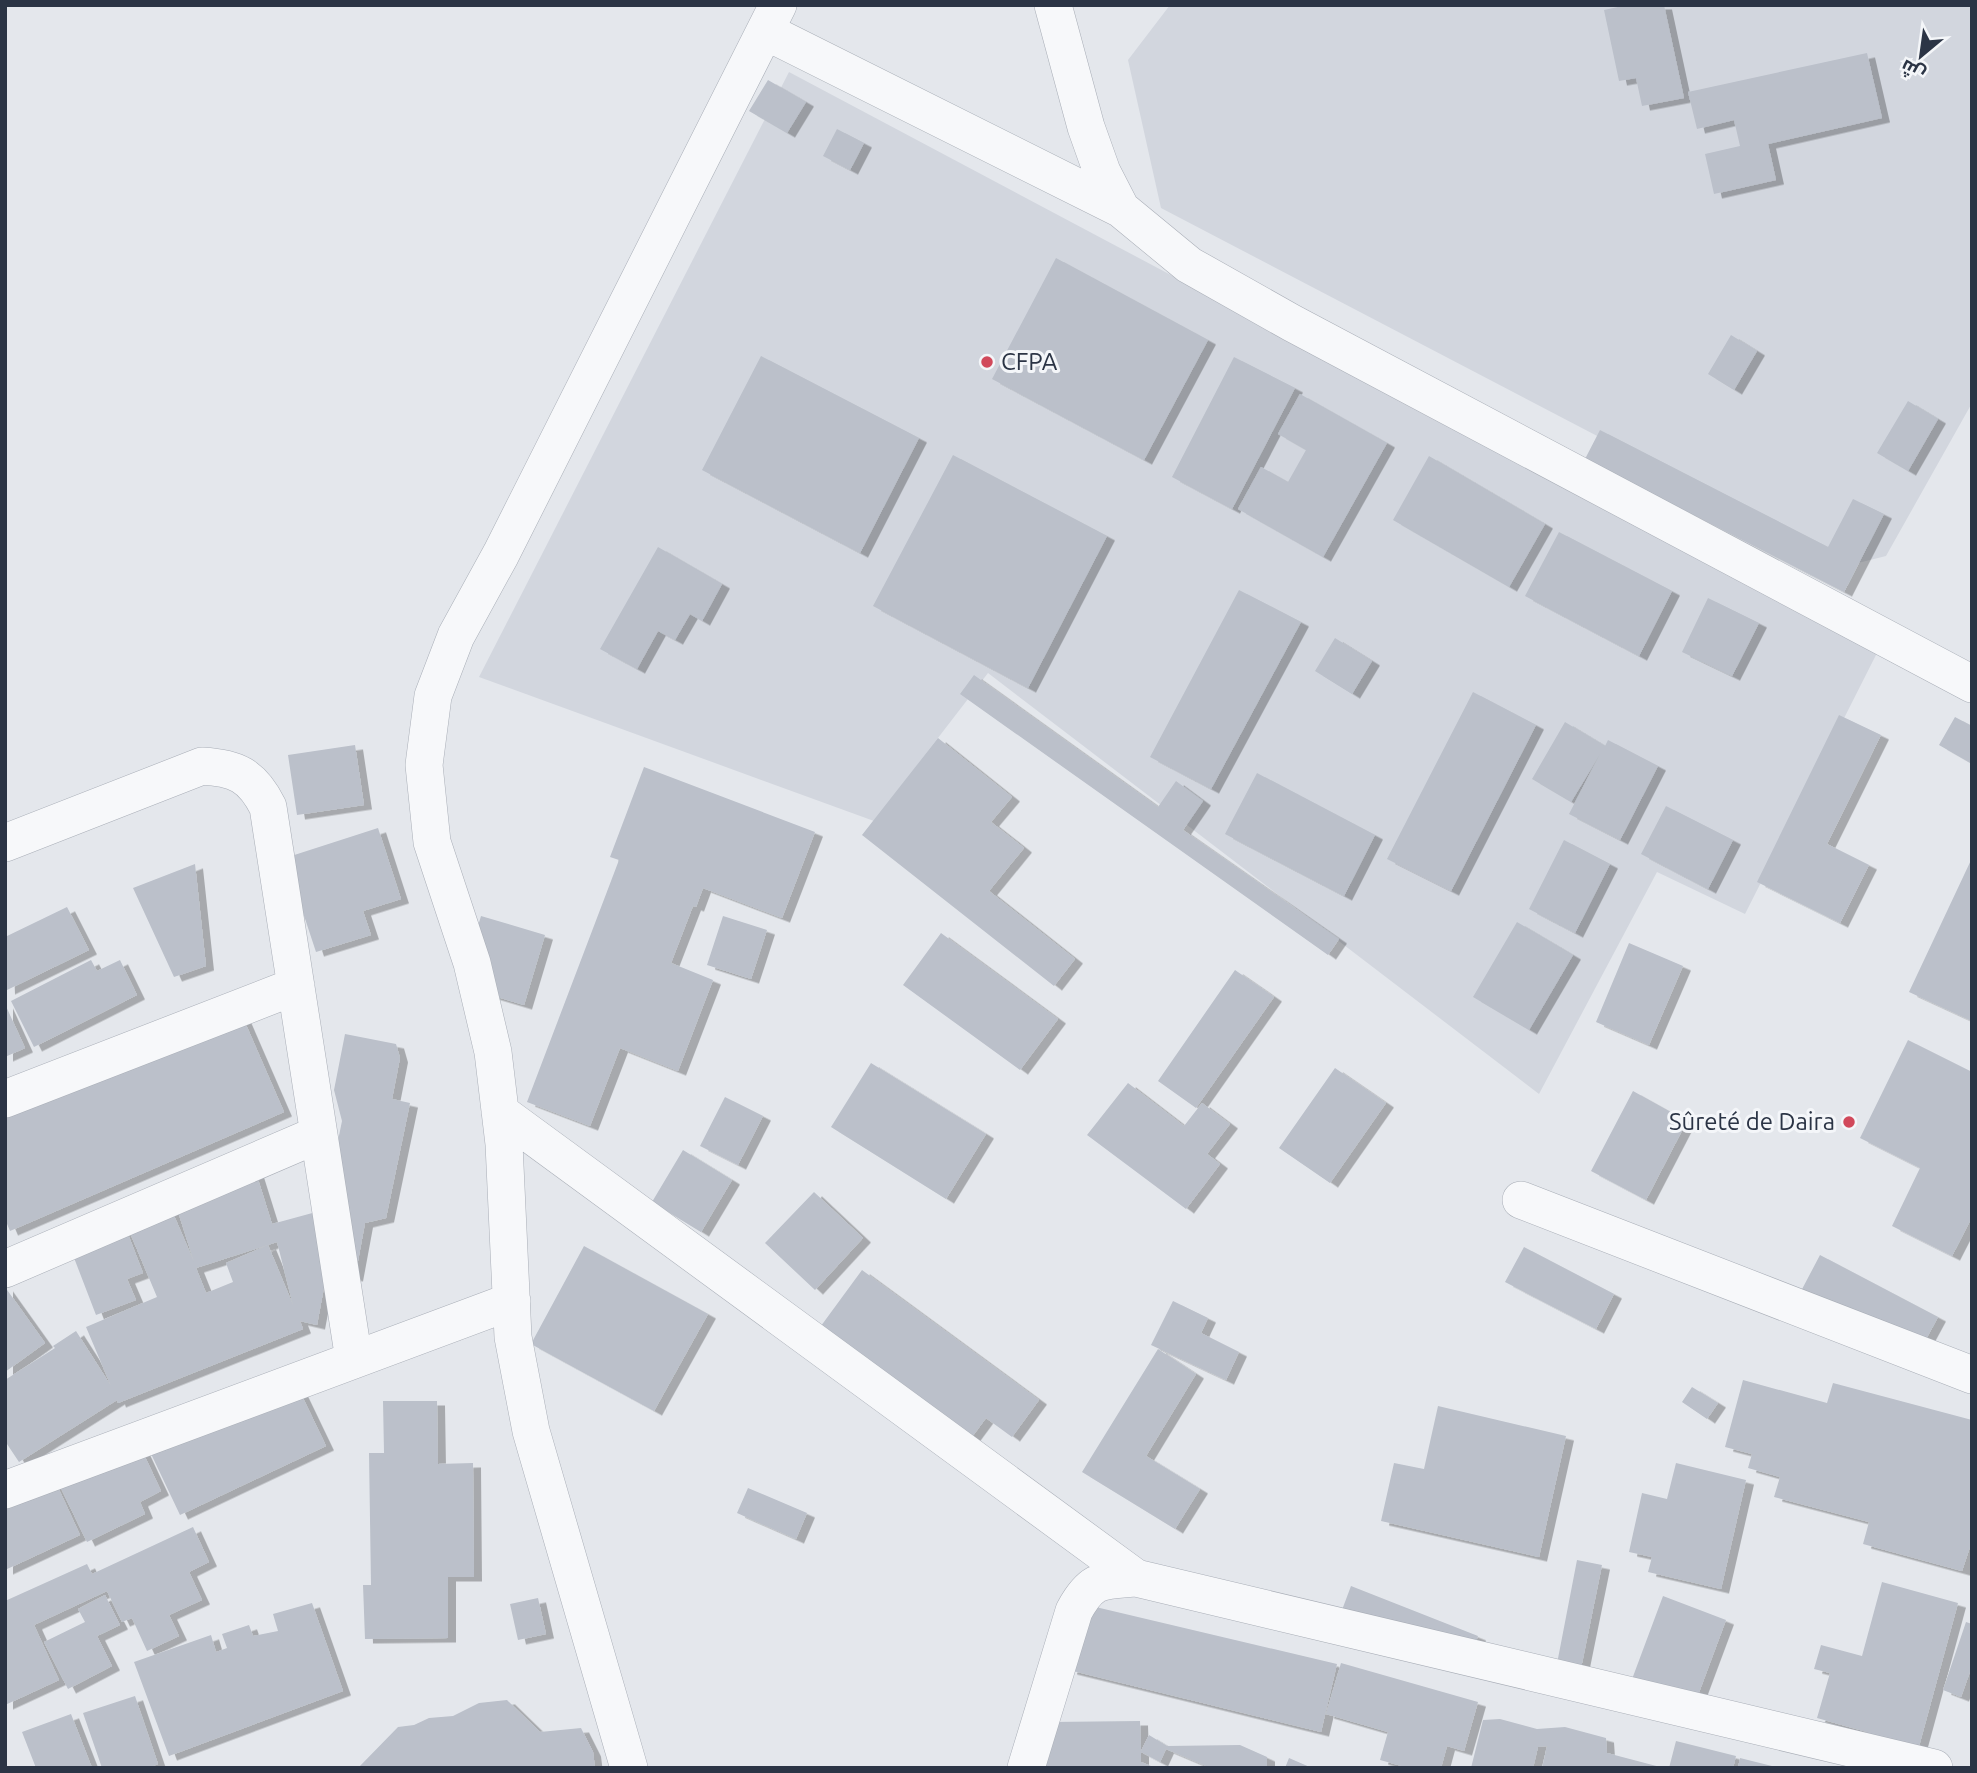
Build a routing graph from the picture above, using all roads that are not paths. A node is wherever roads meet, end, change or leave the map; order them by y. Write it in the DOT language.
graph roads {
  1 [pos="1054,5"];
  2 [pos="771,18"];
  3 [pos="1121,208"];
  4 [pos="1972,684"];
  5 [pos="5,843"];
  6 [pos="296,986"];
  7 [pos="5,1099"];
  8 [pos="500,1112"];
  9 [pos="318,1134"];
  10 [pos="1521,1200"];
  11 [pos="5,1269"];
  12 [pos="512,1301"];
  13 [pos="354,1360"];
  14 [pos="1972,1375"];
  15 [pos="5,1490"];
  16 [pos="1136,1578"];
  17 [pos="629,1768"];
  18 [pos="1026,1768"];
  19 [pos="1934,1768"];
  1 -- 3 [label="street"];
  2 -- 3 [label="street"];
  2 -- 8 [label="street"];
  3 -- 4 [label="street"];
  5 -- 6 [label="street"];
  6 -- 7 [label="street"];
  6 -- 9 [label="street"];
  8 -- 12 [label="street"];
  8 -- 16 [label="street"];
  9 -- 11 [label="street"];
  9 -- 13 [label="street"];
  10 -- 14 [label="street"];
  12 -- 13 [label="street"];
  12 -- 17 [label="street"];
  13 -- 15 [label="street"];
  16 -- 18 [label="street"];
  16 -- 19 [label="street"];
}
